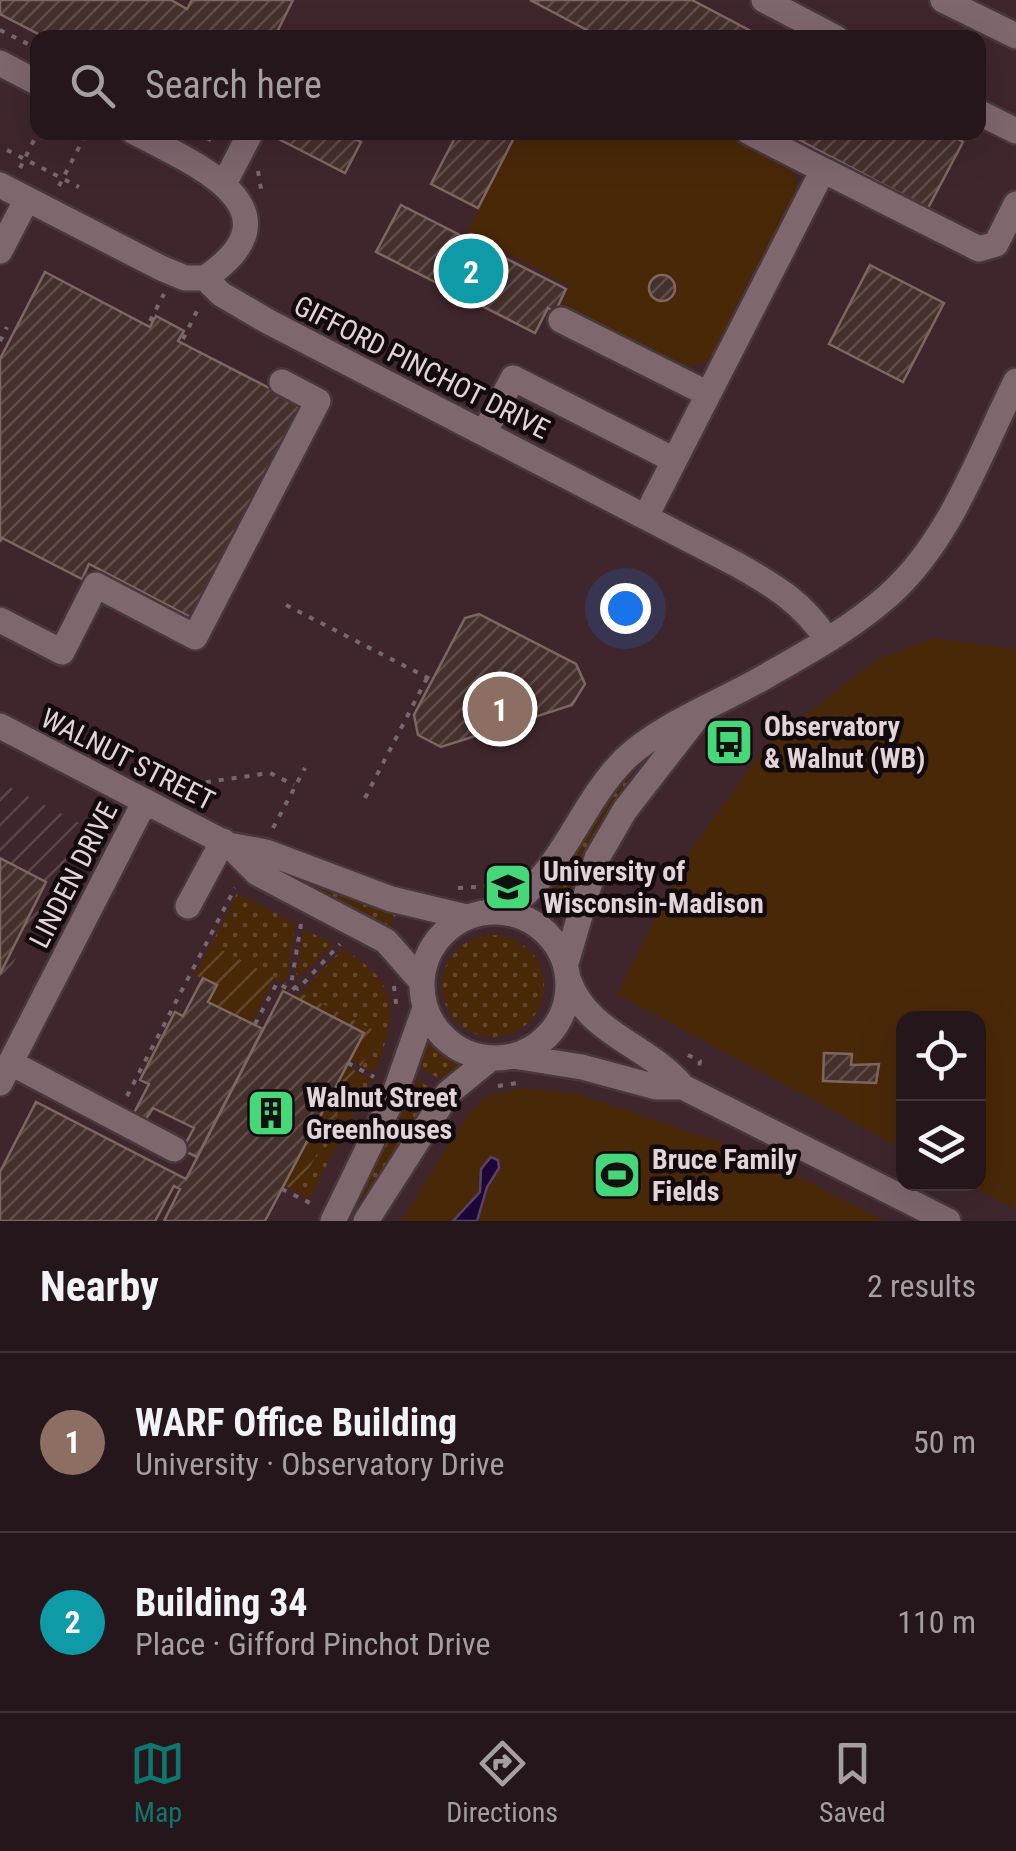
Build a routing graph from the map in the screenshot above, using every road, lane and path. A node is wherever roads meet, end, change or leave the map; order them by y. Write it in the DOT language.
graph roads {
  1 [pos="764,0"];
  2 [pos="943,0"];
  3 [pos="0,30"];
  4 [pos="821,30"];
  5 [pos="1016,36"];
  6 [pos="30,46"];
  7 [pos="0,63"];
  8 [pos="30,78"];
  9 [pos="986,116"];
  10 [pos="1016,132"];
  11 [pos="34,140"];
  12 [pos="82,140"];
  13 [pos="149,140"];
  14 [pos="247,140"];
  15 [pos="765,140"];
  16 [pos="7,150"];
  17 [pos="24,159"];
  18 [pos="824,170"];
  19 [pos="62,179"];
  20 [pos="225,182"];
  21 [pos="0,185"];
  22 [pos="79,187"];
  23 [pos="27,199"];
  24 [pos="1016,204"];
  25 [pos="0,251"];
  26 [pos="169,286"];
  27 [pos="203,290"];
  28 [pos="561,320"];
  29 [pos="150,321"];
  30 [pos="7,327"];
  31 [pos="183,339"];
  32 [pos="0,341"];
  33 [pos="1016,381"];
  34 [pos="282,382"];
  35 [pos="708,394"];
  36 [pos="484,433"];
  37 [pos="674,460"];
  38 [pos="646,516"];
  39 [pos="286,605"];
  40 [pos="0,620"];
  41 [pos="827,640"];
  42 [pos="698,716"];
  43 [pos="0,726"];
  44 [pos="305,768"];
  45 [pos="193,784"];
  46 [pos="294,785"];
  47 [pos="365,798"];
  48 [pos="145,802"];
  49 [pos="273,828"];
  50 [pos="226,843"];
  51 [pos="506,881"];
  52 [pos="237,883"];
  53 [pos="449,888"];
  54 [pos="188,906"];
  55 [pos="502,911"];
  56 [pos="466,916"];
  57 [pos="302,918"];
  58 [pos="343,940"];
  59 [pos="567,972"];
  60 [pos="421,982"];
  61 [pos="294,986"];
  62 [pos="425,1008"];
  63 [pos="254,1024"];
  64 [pos="680,1050"];
  65 [pos="502,1058"];
  66 [pos="700,1062"];
  67 [pos="348,1063"];
  68 [pos="5,1073"];
  69 [pos="378,1079"];
  70 [pos="534,1084"];
  71 [pos="683,1086"];
  72 [pos="482,1093"];
  73 [pos="128,1096"];
  74 [pos="315,1126"];
  75 [pos="344,1142"];
  76 [pos="174,1149"];
  77 [pos="282,1189"];
  78 [pos="312,1204"];
  79 [pos="333,1221"];
  80 [pos="366,1221"];
  81 [pos="948,1221"];
  1 -- 4 [label="street"];
  2 -- 5 [label="street"];
  3 -- 6 [label="path"];
  7 -- 8 [label="street"];
  9 -- 10 [label="street"];
  11 -- 17 [label="path"];
  12 -- 19 [label="path"];
  13 -- 20 [label="street"];
  14 -- 20 [label="street"];
  15 -- 18 [label="street"];
  16 -- 17 [label="path"];
  17 -- 19 [label="path"];
  18 -- 24 [label="street"];
  18 -- 35 [label="street"];
  19 -- 22 [label="path"];
  20 -- 27 [label="street"];
  21 -- 23 [label="street, GIFFORD PINCHOT DRIVE"];
  23 -- 25 [label="street"];
  23 -- 27 [label="street, GIFFORD PINCHOT DRIVE"];
  26 -- 29 [label="path"];
  27 -- 31 [label="path"];
  27 -- 36 [label="street, GIFFORD PINCHOT DRIVE"];
  28 -- 35 [label="street"];
  30 -- 32 [label="path"];
  33 -- 41 [label="street"];
  34 -- 40 [label="street"];
  35 -- 37 [label="street"];
  36 -- 37 [label="street"];
  36 -- 38 [label="street, GIFFORD PINCHOT DRIVE"];
  37 -- 38 [label="street"];
  38 -- 41 [label="street, GIFFORD PINCHOT DRIVE"];
  39 -- 47 [label="path"];
  41 -- 42 [label="street"];
  42 -- 55 [label="street"];
  42 -- 59 [label="street"];
  43 -- 48 [label="street, WALNUT STREET"];
  44 -- 46 [label="path"];
  45 -- 46 [label="path"];
  46 -- 49 [label="path"];
  48 -- 50 [label="street, WALNUT STREET"];
  48 -- 68 [label="street, LINDEN DRIVE"];
  50 -- 54 [label="street"];
  50 -- 56 [label="street, WALNUT STREET"];
  50 -- 60 [label="street, WALNUT STREET"];
  51 -- 53 [label="path"];
  52 -- 73 [label="path"];
  55 -- 56 [label="street"];
  55 -- 59 [label="street"];
  56 -- 60 [label="street"];
  57 -- 61 [label="path"];
  58 -- 61 [label="path"];
  59 -- 65 [label="street"];
  59 -- 71 [label="street"];
  60 -- 62 [label="street"];
  61 -- 63 [label="path"];
  62 -- 65 [label="street"];
  62 -- 79 [label="street"];
  64 -- 66 [label="path"];
  65 -- 71 [label="street"];
  65 -- 80 [label="street"];
  67 -- 69 [label="path"];
  68 -- 76 [label="street"];
  70 -- 72 [label="path"];
  71 -- 81 [label="street"];
  74 -- 75 [label="path"];
  77 -- 78 [label="path"];
}
